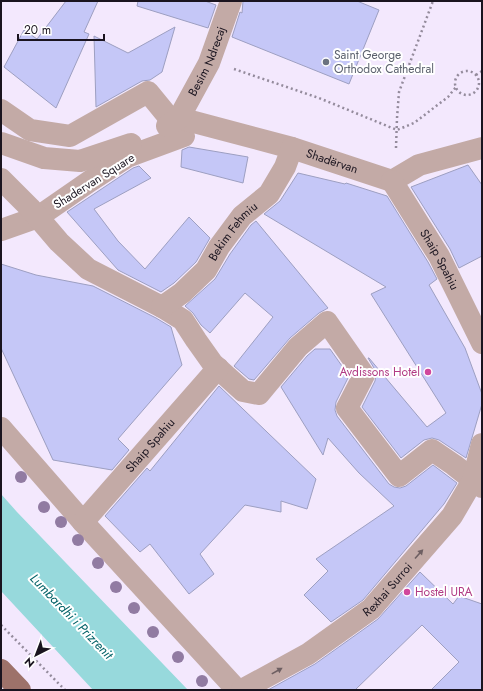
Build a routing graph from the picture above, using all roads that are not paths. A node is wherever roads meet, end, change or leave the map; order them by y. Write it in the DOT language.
graph roads {
  1 [pos="231,1"];
  2 [pos="1,110"];
  3 [pos="176,120"];
  4 [pos="1,143"];
  5 [pos="292,148"];
  6 [pos="482,148"];
  7 [pos="1,179"];
  8 [pos="392,181"];
  9 [pos="38,217"];
  10 [pos="1,230"];
  11 [pos="162,307"];
  12 [pos="482,342"];
  13 [pos="218,368"];
  14 [pos="1,428"];
  15 [pos="482,444"];
  16 [pos="478,483"];
  17 [pos="83,522"];
  18 [pos="1,670"];
  19 [pos="20,690"];
  20 [pos="237,690"];
  21 [pos="242,690"];
  1 -- 3 [label="street, Besim Ndrecaj"];
  2 -- 3 [label="street, Shadervan Square"];
  3 -- 4 [label="street"];
  3 -- 5 [label="street, Shadërvan"];
  3 -- 9 [label="street, Shadervan Square"];
  5 -- 8 [label="street, Shadërvan"];
  5 -- 11 [label="street, Bekim Fehmiu"];
  6 -- 8 [label="street"];
  7 -- 9 [label="street"];
  8 -- 12 [label="street, Shaip Spahiu"];
  9 -- 10 [label="street, Shadervan Square"];
  9 -- 11 [label="street"];
  11 -- 13 [label="street"];
  13 -- 16 [label="street"];
  13 -- 17 [label="street, Shaip Spahiu"];
  14 -- 17 [label="street"];
  15 -- 16 [label="street, Rexhai Surroi"];
  21 -- 16 [label="street, Rexhai Surroi, one-way"];
  17 -- 20 [label="street"];
  18 -- 19 [label="main road"];
}
